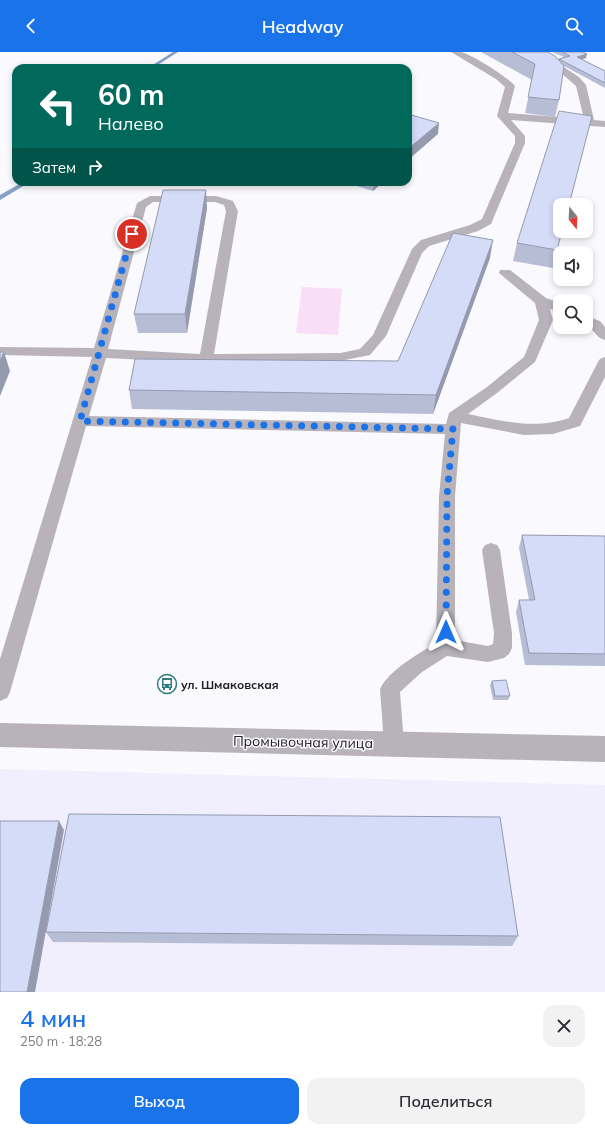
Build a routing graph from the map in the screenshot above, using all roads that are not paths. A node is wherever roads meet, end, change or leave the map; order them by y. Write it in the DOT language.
graph roads {
  1 [pos="455,52"];
  2 [pos="527,52"];
  3 [pos="502,116"];
  4 [pos="590,123"];
  5 [pos="605,124"];
  6 [pos="505,274"];
  7 [pos="541,300"];
  8 [pos="553,305"];
  9 [pos="593,323"];
  10 [pos="605,336"];
  11 [pos="0,351"];
  12 [pos="100,353"];
  13 [pos="206,359"];
  14 [pos="605,362"];
  15 [pos="80,421"];
  16 [pos="454,423"];
  17 [pos="492,550"];
  18 [pos="446,647"];
  19 [pos="3,669"];
  20 [pos="0,692"];
  21 [pos="0,735"];
  22 [pos="394,744"];
  23 [pos="605,749"];
  1 -- 3 [label="lane"];
  2 -- 4 [label="lane"];
  3 -- 4 [label="lane"];
  3 -- 13 [label="lane"];
  4 -- 5 [label="lane"];
  6 -- 7 [label="lane"];
  7 -- 8 [label="lane"];
  7 -- 16 [label="lane"];
  9 -- 10 [label="lane"];
  11 -- 12 [label="lane"];
  12 -- 13 [label="lane"];
  12 -- 13 [label="lane"];
  12 -- 15 [label="lane"];
  14 -- 16 [label="lane"];
  15 -- 16 [label="lane"];
  15 -- 19 [label="lane"];
  16 -- 18 [label="lane"];
  17 -- 18 [label="lane"];
  18 -- 22 [label="lane"];
  19 -- 20 [label="lane"];
  21 -- 22 [label="street, Промывочная улица"];
  22 -- 23 [label="street, Промывочная улица"];
}
